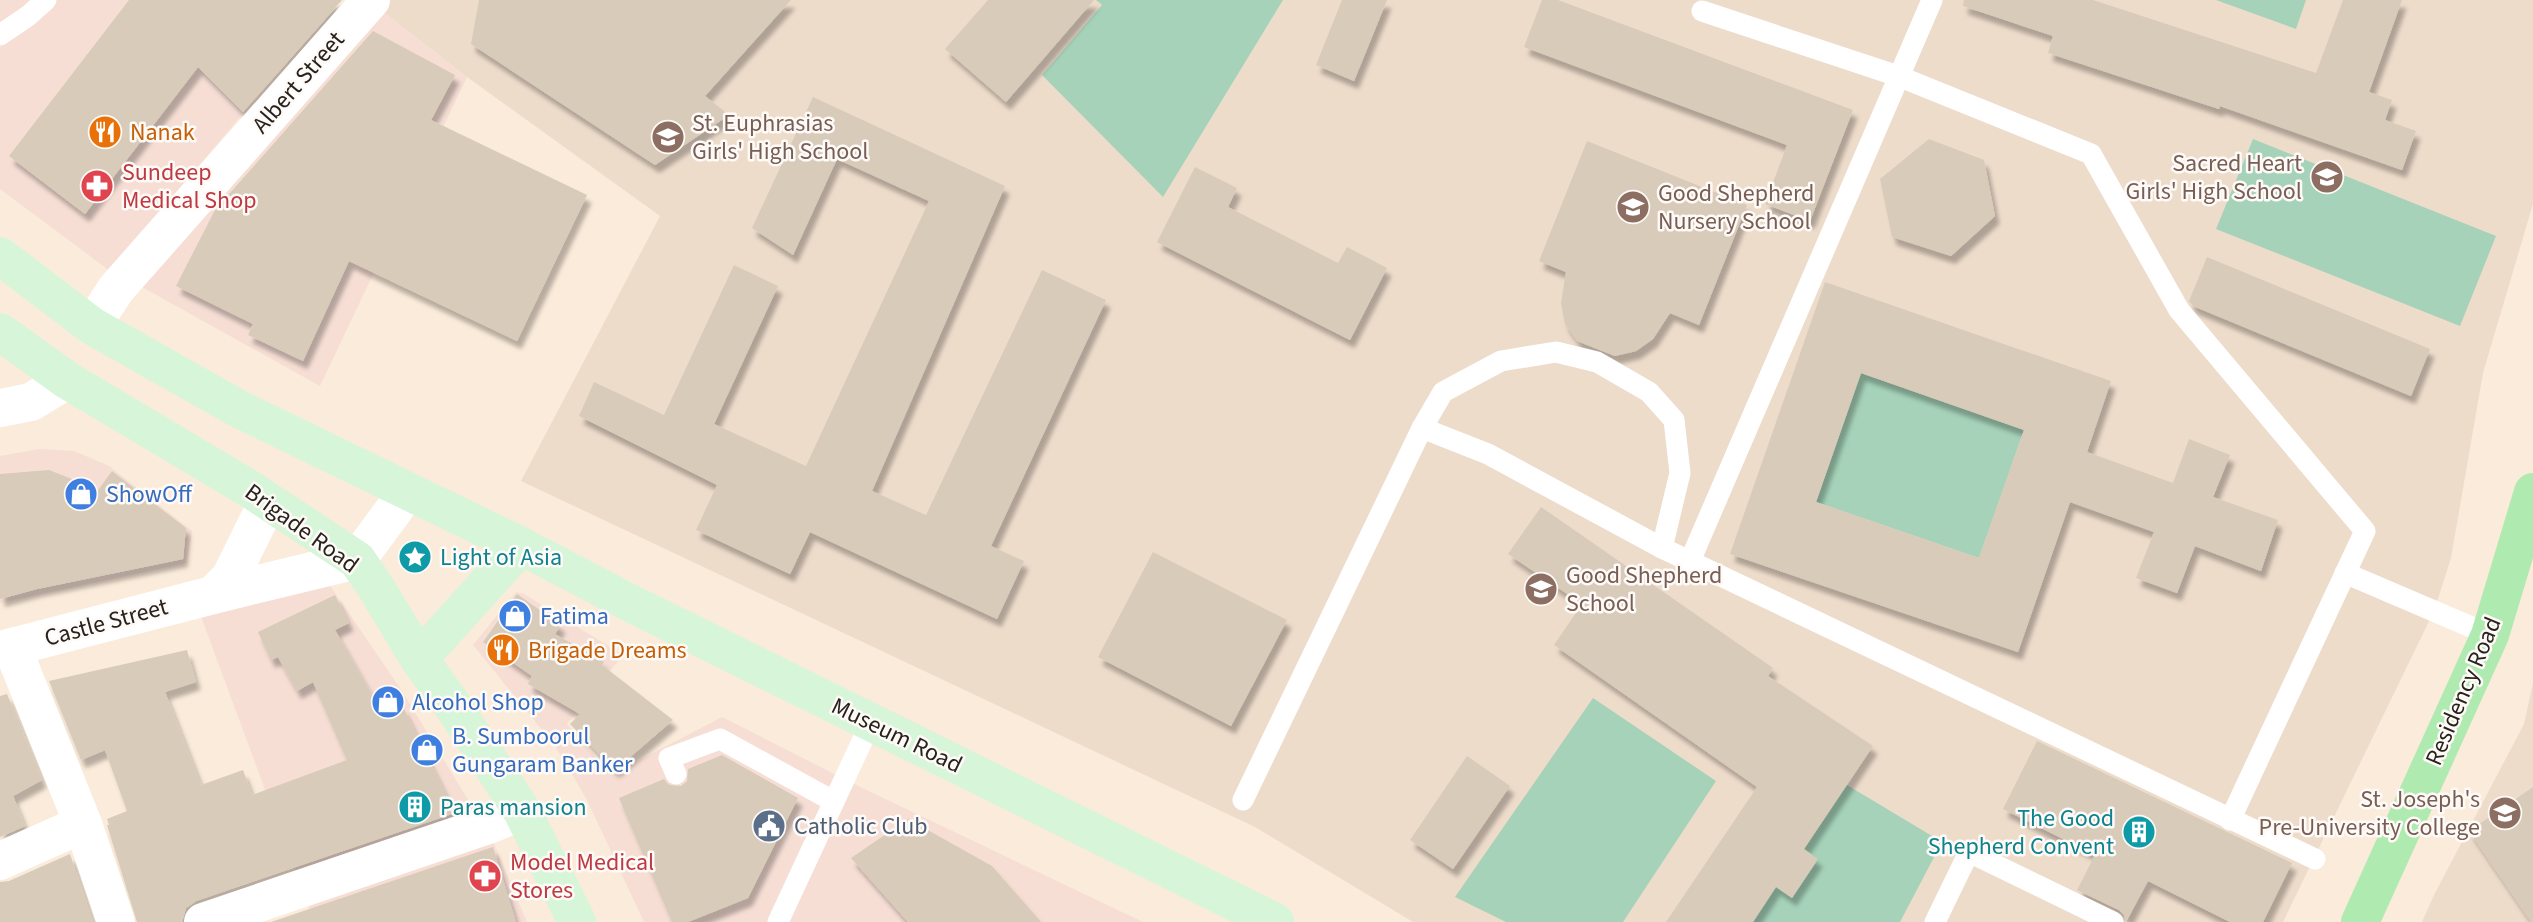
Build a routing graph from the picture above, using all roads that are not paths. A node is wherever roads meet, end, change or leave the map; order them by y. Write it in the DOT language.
graph roads {
  1 [pos="46,0"];
  2 [pos="371,0"];
  3 [pos="1932,0"];
  4 [pos="1702,11"];
  5 [pos="0,35"];
  6 [pos="1898,76"];
  7 [pos="0,256"];
  8 [pos="92,326"];
  9 [pos="0,332"];
  10 [pos="67,380"];
  11 [pos="0,408"];
  12 [pos="1422,428"];
  13 [pos="407,492"];
  14 [pos="2533,492"];
  15 [pos="268,501"];
  16 [pos="521,546"];
  17 [pos="1662,548"];
  18 [pos="357,560"];
  19 [pos="1690,561"];
  20 [pos="2345,573"];
  21 [pos="213,595"];
  22 [pos="2490,635"];
  23 [pos="6,648"];
  24 [pos="419,659"];
  25 [pos="871,722"];
  26 [pos="676,774"];
  27 [pos="1243,800"];
  28 [pos="833,801"];
  29 [pos="522,811"];
  30 [pos="2230,820"];
  31 [pos="83,824"];
  32 [pos="2315,859"];
  33 [pos="0,862"];
  34 [pos="116,922"];
  35 [pos="203,922"];
  36 [pos="577,922"];
  37 [pos="778,922"];
  38 [pos="1275,922"];
  39 [pos="1935,922"];
  40 [pos="2113,922"];
  41 [pos="2360,922"];
  1 -- 5 [label="lane"];
  2 -- 8 [label="street, Albert Street"];
  3 -- 6 [label="lane"];
  4 -- 6 [label="lane"];
  6 -- 19 [label="lane"];
  6 -- 20 [label="lane"];
  7 -- 8 [label="main road"];
  8 -- 13 [label="main road"];
  9 -- 10 [label="main road, Brigade Road"];
  10 -- 11 [label="street"];
  10 -- 15 [label="main road, Brigade Road"];
  12 -- 17 [label="lane"];
  12 -- 17 [label="lane"];
  12 -- 27 [label="lane"];
  13 -- 16 [label="main road"];
  13 -- 18 [label="street"];
  14 -- 22 [label="main road, Residency Road"];
  15 -- 18 [label="main road, Brigade Road"];
  15 -- 21 [label="street"];
  16 -- 24 [label="main road"];
  16 -- 25 [label="main road, Museum Road"];
  17 -- 19 [label="lane"];
  18 -- 21 [label="street, Castle Street"];
  18 -- 24 [label="main road, Brigade Road"];
  19 -- 30 [label="lane"];
  20 -- 22 [label="lane"];
  20 -- 30 [label="lane"];
  21 -- 23 [label="street, Castle Street"];
  22 -- 41 [label="main road, Residency Road"];
  23 -- 31 [label="street"];
  24 -- 29 [label="main road, Brigade Road"];
  25 -- 28 [label="lane"];
  25 -- 38 [label="main road, Museum Road"];
  26 -- 28 [label="lane"];
  28 -- 37 [label="lane"];
  29 -- 35 [label="street"];
  29 -- 36 [label="main road, Brigade Road"];
  30 -- 32 [label="lane"];
  31 -- 33 [label="street"];
  31 -- 34 [label="street"];
  39 -- 40 [label="lane"];
}
